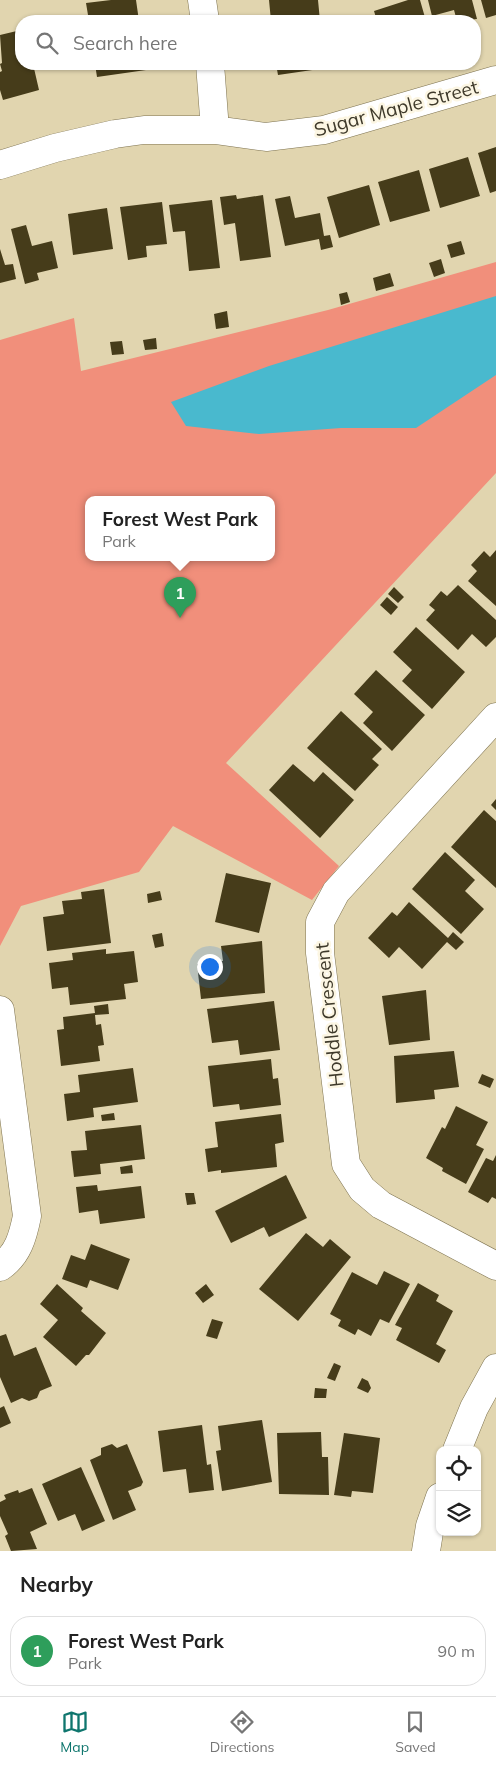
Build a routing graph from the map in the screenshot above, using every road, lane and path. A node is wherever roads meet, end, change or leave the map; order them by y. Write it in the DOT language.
graph roads {
  1 [pos="202,0"];
  2 [pos="204,15"];
  3 [pos="210,70"];
  4 [pos="496,80"];
  5 [pos="215,130"];
  6 [pos="0,165"];
  7 [pos="496,717"];
  8 [pos="0,1010"];
  9 [pos="496,1266"];
  10 [pos="0,1267"];
  11 [pos="496,1368"];
  12 [pos="459,1446"];
  13 [pos="436,1509"];
  14 [pos="426,1551"];
  1 -- 2 [label="street"];
  3 -- 5 [label="street"];
  4 -- 5 [label="street, Sugar Maple Street"];
  5 -- 6 [label="street, Sugar Maple Street"];
  7 -- 9 [label="street, Hoddle Crescent"];
  8 -- 10 [label="street"];
  11 -- 12 [label="street"];
  13 -- 14 [label="street"];
}
